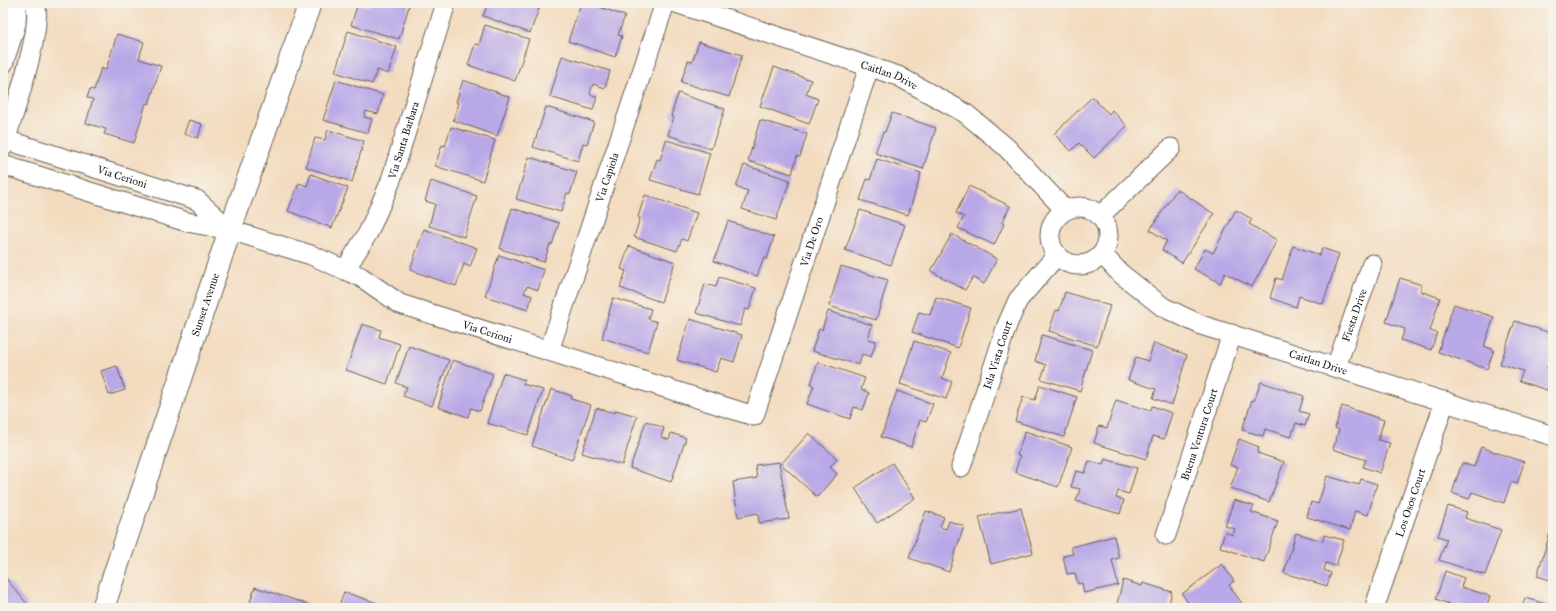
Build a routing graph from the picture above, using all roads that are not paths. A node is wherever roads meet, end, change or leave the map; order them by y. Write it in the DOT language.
graph roads {
  1 [pos="17,3"];
  2 [pos="35,3"];
  3 [pos="310,3"];
  4 [pos="446,3"];
  5 [pos="665,3"];
  6 [pos="676,3"];
  7 [pos="3,64"];
  8 [pos="869,67"];
  9 [pos="4,142"];
  10 [pos="1171,148"];
  11 [pos="3,165"];
  12 [pos="1065,210"];
  13 [pos="1100,216"];
  14 [pos="230,230"];
  15 [pos="1102,254"];
  16 [pos="1057,255"];
  17 [pos="1372,264"];
  18 [pos="345,270"];
  19 [pos="1232,334"];
  20 [pos="550,352"];
  21 [pos="1336,367"];
  22 [pos="1445,401"];
  23 [pos="754,416"];
  24 [pos="1553,436"];
  25 [pos="961,467"];
  26 [pos="1166,535"];
  27 [pos="1376,603"];
  28 [pos="103,608"];
  1 -- 7 [label="street"];
  2 -- 9 [label="street, Via Cerioni"];
  3 -- 14 [label="main road, Sunset Avenue"];
  4 -- 18 [label="street, Via Santa Barbara"];
  5 -- 20 [label="street, Via Capiola"];
  6 -- 8 [label="street, Caitlan Drive"];
  8 -- 12 [label="street, Caitlan Drive"];
  8 -- 23 [label="street, Via De Oro"];
  9 -- 14 [label="street, Via Cerioni"];
  10 -- 13 [label="street"];
  11 -- 14 [label="street, Via Cerioni"];
  12 -- 13 [label="street"];
  12 -- 16 [label="street"];
  13 -- 15 [label="street"];
  14 -- 18 [label="street, Via Cerioni"];
  14 -- 28 [label="main road, Sunset Avenue"];
  15 -- 16 [label="street"];
  15 -- 19 [label="street, Caitlan Drive"];
  16 -- 25 [label="street, Isla Vista Court"];
  17 -- 21 [label="street, Fiesta Drive"];
  18 -- 20 [label="street, Via Cerioni"];
  19 -- 21 [label="street, Caitlan Drive"];
  19 -- 26 [label="street, Buena Ventura Court"];
  20 -- 23 [label="street, Via Cerioni"];
  21 -- 22 [label="street, Caitlan Drive"];
  22 -- 24 [label="street, Caitlan Drive"];
  22 -- 27 [label="street, Los Osos Court"];
}
